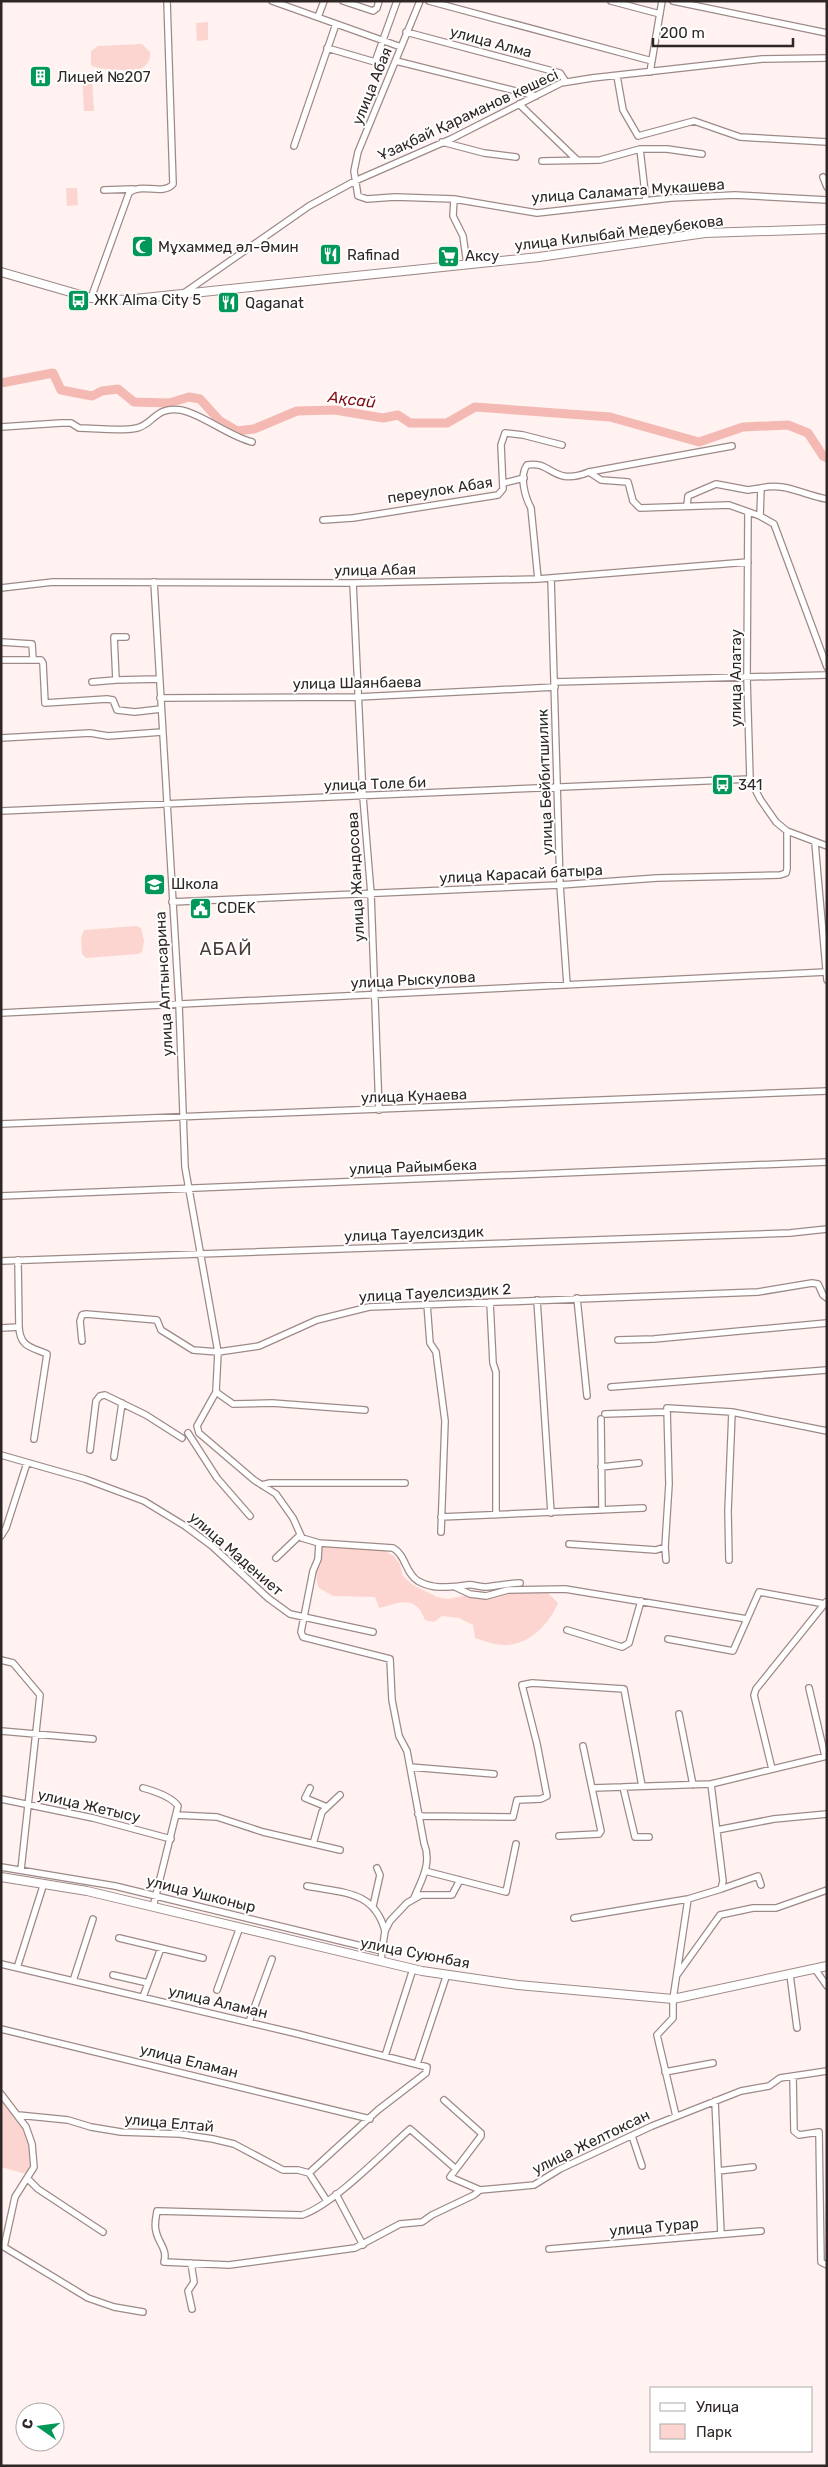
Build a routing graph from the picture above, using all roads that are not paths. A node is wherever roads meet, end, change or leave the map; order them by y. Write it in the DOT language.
graph roads {
  1 [pos="168,1"];
  2 [pos="272,1"];
  3 [pos="324,1"];
  4 [pos="344,1"];
  5 [pos="379,1"];
  6 [pos="397,1"];
  7 [pos="420,1"];
  8 [pos="429,1"];
  9 [pos="611,1"];
  10 [pos="662,1"];
  11 [pos="673,1"];
  12 [pos="660,14"];
  13 [pos="318,18"];
  14 [pos="336,24"];
  15 [pos="406,32"];
  16 [pos="827,33"];
  17 [pos="383,41"];
  18 [pos="401,47"];
  19 [pos="328,48"];
  20 [pos="827,58"];
  21 [pos="396,61"];
  22 [pos="652,61"];
  23 [pos="650,72"];
  24 [pos="618,76"];
  25 [pos="566,82"];
  26 [pos="536,96"];
  27 [pos="518,104"];
  28 [pos="442,142"];
  29 [pos="827,142"];
  30 [pos="294,146"];
  31 [pos="640,149"];
  32 [pos="702,154"];
  33 [pos="516,157"];
  34 [pos="577,160"];
  35 [pos="542,161"];
  36 [pos="824,177"];
  37 [pos="356,181"];
  38 [pos="135,188"];
  39 [pos="827,188"];
  40 [pos="104,190"];
  41 [pos="454,199"];
  42 [pos="827,200"];
  43 [pos="646,201"];
  44 [pos="827,229"];
  45 [pos="468,264"];
  46 [pos="1,272"];
  47 [pos="19,277"];
  48 [pos="1,278"];
  49 [pos="184,293"];
  50 [pos="91,298"];
  51 [pos="1,426"];
  52 [pos="252,442"];
  53 [pos="562,445"];
  54 [pos="732,446"];
  55 [pos="589,472"];
  56 [pos="524,478"];
  57 [pos="504,483"];
  58 [pos="761,488"];
  59 [pos="827,499"];
  60 [pos="688,506"];
  61 [pos="748,512"];
  62 [pos="760,516"];
  63 [pos="323,520"];
  64 [pos="748,562"];
  65 [pos="538,578"];
  66 [pos="551,578"];
  67 [pos="154,582"];
  68 [pos="353,583"];
  69 [pos="1,588"];
  70 [pos="126,637"];
  71 [pos="1,642"];
  72 [pos="33,659"];
  73 [pos="1,660"];
  74 [pos="827,667"];
  75 [pos="827,675"];
  76 [pos="747,678"];
  77 [pos="159,679"];
  78 [pos="116,680"];
  79 [pos="92,682"];
  80 [pos="554,685"];
  81 [pos="358,697"];
  82 [pos="160,698"];
  83 [pos="161,709"];
  84 [pos="162,732"];
  85 [pos="1,738"];
  86 [pos="750,779"];
  87 [pos="557,788"];
  88 [pos="363,796"];
  89 [pos="166,805"];
  90 [pos="1,811"];
  91 [pos="787,831"];
  92 [pos="815,843"];
  93 [pos="827,846"];
  94 [pos="560,885"];
  95 [pos="371,894"];
  96 [pos="172,902"];
  97 [pos="826,972"];
  98 [pos="827,980"];
  99 [pos="567,985"];
  100 [pos="374,994"];
  101 [pos="179,1004"];
  102 [pos="1,1014"];
  103 [pos="827,1091"];
  104 [pos="379,1110"];
  105 [pos="182,1116"];
  106 [pos="1,1124"];
  107 [pos="827,1162"];
  108 [pos="189,1188"];
  109 [pos="1,1196"];
  110 [pos="827,1229"];
  111 [pos="202,1254"];
  112 [pos="18,1260"];
  113 [pos="1,1261"];
  114 [pos="577,1298"];
  115 [pos="827,1298"];
  116 [pos="537,1300"];
  117 [pos="490,1302"];
  118 [pos="427,1304"];
  119 [pos="827,1323"];
  120 [pos="19,1327"];
  121 [pos="1,1328"];
  122 [pos="618,1340"];
  123 [pos="82,1341"];
  124 [pos="218,1352"];
  125 [pos="827,1370"];
  126 [pos="611,1387"];
  127 [pos="216,1392"];
  128 [pos="586,1396"];
  129 [pos="122,1403"];
  130 [pos="365,1410"];
  131 [pos="665,1412"];
  132 [pos="732,1412"];
  133 [pos="827,1431"];
  134 [pos="188,1432"];
  135 [pos="182,1438"];
  136 [pos="34,1439"];
  137 [pos="90,1450"];
  138 [pos="1,1455"];
  139 [pos="114,1457"];
  140 [pos="640,1463"];
  141 [pos="27,1464"];
  142 [pos="601,1467"];
  143 [pos="405,1483"];
  144 [pos="262,1485"];
  145 [pos="643,1508"];
  146 [pos="602,1510"];
  147 [pos="551,1513"];
  148 [pos="496,1515"];
  149 [pos="250,1516"];
  150 [pos="441,1517"];
  151 [pos="441,1532"];
  152 [pos="1,1536"];
  153 [pos="299,1536"];
  154 [pos="319,1543"];
  155 [pos="569,1544"];
  156 [pos="665,1547"];
  157 [pos="276,1558"];
  158 [pos="666,1560"];
  159 [pos="729,1560"];
  160 [pos="520,1583"];
  161 [pos="455,1587"];
  162 [pos="641,1601"];
  163 [pos="826,1602"];
  164 [pos="305,1618"];
  165 [pos="747,1620"];
  166 [pos="566,1630"];
  167 [pos="373,1632"];
  168 [pos="668,1639"];
  169 [pos="1,1660"];
  170 [pos="809,1688"];
  171 [pos="679,1714"];
  172 [pos="1,1731"];
  173 [pos="36,1734"];
  174 [pos="93,1739"];
  175 [pos="583,1746"];
  176 [pos="826,1756"];
  177 [pos="410,1767"];
  178 [pos="772,1769"];
  179 [pos="494,1774"];
  180 [pos="711,1784"];
  181 [pos="692,1785"];
  182 [pos="642,1786"];
  183 [pos="623,1787"];
  184 [pos="143,1788"];
  185 [pos="310,1788"];
  186 [pos="593,1788"];
  187 [pos="340,1795"];
  188 [pos="1,1799"];
  189 [pos="29,1804"];
  190 [pos="327,1807"];
  191 [pos="418,1814"];
  192 [pos="827,1814"];
  193 [pos="176,1815"];
  194 [pos="717,1830"];
  195 [pos="559,1836"];
  196 [pos="649,1837"];
  197 [pos="171,1839"];
  198 [pos="313,1844"];
  199 [pos="516,1844"];
  200 [pos="340,1850"];
  201 [pos="1,1868"];
  202 [pos="377,1868"];
  203 [pos="21,1870"];
  204 [pos="425,1871"];
  205 [pos="1,1877"];
  206 [pos="460,1880"];
  207 [pos="44,1883"];
  208 [pos="760,1885"];
  209 [pos="307,1886"];
  210 [pos="721,1889"];
  211 [pos="827,1890"];
  212 [pos="156,1896"];
  213 [pos="414,1898"];
  214 [pos="688,1899"];
  215 [pos="373,1906"];
  216 [pos="154,1907"];
  217 [pos="574,1918"];
  218 [pos="93,1919"];
  219 [pos="240,1927"];
  220 [pos="385,1931"];
  221 [pos="119,1938"];
  222 [pos="161,1948"];
  223 [pos="382,1951"];
  224 [pos="204,1958"];
  225 [pos="272,1959"];
  226 [pos="381,1962"];
  227 [pos="1,1964"];
  228 [pos="827,1966"];
  229 [pos="17,1968"];
  230 [pos="413,1969"];
  231 [pos="816,1969"];
  232 [pos="447,1974"];
  233 [pos="113,1975"];
  234 [pos="790,1975"];
  235 [pos="676,1977"];
  236 [pos="73,1981"];
  237 [pos="148,1983"];
  238 [pos="827,1986"];
  239 [pos="217,1990"];
  240 [pos="143,1997"];
  241 [pos="673,1999"];
  242 [pos="249,2022"];
  243 [pos="797,2028"];
  244 [pos="1,2029"];
  245 [pos="385,2056"];
  246 [pos="713,2063"];
  247 [pos="417,2064"];
  248 [pos="827,2071"];
  249 [pos="665,2072"];
  250 [pos="793,2076"];
  251 [pos="1,2094"];
  252 [pos="444,2100"];
  253 [pos="715,2101"];
  254 [pos="18,2115"];
  255 [pos="676,2116"];
  256 [pos="370,2118"];
  257 [pos="632,2136"];
  258 [pos="642,2166"];
  259 [pos="753,2168"];
  260 [pos="456,2169"];
  261 [pos="718,2171"];
  262 [pos="309,2173"];
  263 [pos="28,2179"];
  264 [pos="480,2190"];
  265 [pos="336,2194"];
  266 [pos="327,2201"];
  267 [pos="761,2231"];
  268 [pos="103,2232"];
  269 [pos="721,2234"];
  270 [pos="363,2245"];
  271 [pos="550,2249"];
  272 [pos="191,2263"];
  273 [pos="827,2265"];
  274 [pos="192,2309"];
  275 [pos="143,2312"];
  1 -- 38 [label="street"];
  2 -- 13 [label="street"];
  3 -- 13 [label="street"];
  4 -- 5 [label="street"];
  6 -- 17 [label="street"];
  7 -- 15 [label="street, улица Абая"];
  8 -- 22 [label="street"];
  9 -- 12 [label="street"];
  10 -- 12 [label="street"];
  11 -- 16 [label="street"];
  12 -- 22 [label="street"];
  13 -- 14 [label="street"];
  14 -- 17 [label="street"];
  14 -- 19 [label="street"];
  15 -- 18 [label="street, улица Абая"];
  15 -- 25 [label="street, улица Алма"];
  17 -- 18 [label="street"];
  17 -- 19 [label="street"];
  18 -- 21 [label="street, улица Абая"];
  19 -- 30 [label="street"];
  20 -- 23 [label="street, Ұзақбай Қараманов көшесі"];
  21 -- 26 [label="street"];
  21 -- 37 [label="street, улица Абая"];
  22 -- 23 [label="street"];
  23 -- 24 [label="street, Ұзақбай Қараманов көшесі"];
  24 -- 25 [label="street, Ұзақбай Қараманов көшесі"];
  24 -- 29 [label="street"];
  25 -- 26 [label="street, Ұзақбай Қараманов көшесі"];
  26 -- 27 [label="street, Ұзақбай Қараманов көшесі"];
  27 -- 28 [label="street, Ұзақбай Қараманов көшесі"];
  27 -- 34 [label="street"];
  28 -- 33 [label="street"];
  28 -- 37 [label="street, Ұзақбай Қараманов көшесі"];
  31 -- 32 [label="street"];
  31 -- 34 [label="street"];
  31 -- 43 [label="street"];
  34 -- 35 [label="street"];
  36 -- 39 [label="street"];
  37 -- 41 [label="street, улица Саламата Мукашева"];
  37 -- 49 [label="street, Ұзақбай Қараманов көшесі"];
  38 -- 40 [label="street"];
  38 -- 50 [label="street"];
  41 -- 43 [label="street, улица Саламата Мукашева"];
  41 -- 45 [label="street"];
  42 -- 43 [label="street, улица Саламата Мукашева"];
  44 -- 45 [label="main road, улица Килыбай Медеубекова"];
  45 -- 49 [label="main road, улица Килыбай Медеубекова"];
  46 -- 47 [label="main road, улица Килыбай Медеубекова"];
  47 -- 48 [label="main road"];
  47 -- 50 [label="main road, улица Килыбай Медеубекова"];
  49 -- 50 [label="main road, улица Килыбай Медеубекова"];
  51 -- 52 [label="street"];
  53 -- 57 [label="street, переулок Абая"];
  54 -- 55 [label="street"];
  55 -- 56 [label="street"];
  55 -- 60 [label="street"];
  56 -- 57 [label="street"];
  56 -- 65 [label="street"];
  57 -- 63 [label="street, переулок Абая"];
  58 -- 59 [label="street"];
  58 -- 60 [label="street"];
  58 -- 62 [label="street"];
  60 -- 61 [label="street"];
  61 -- 62 [label="street"];
  61 -- 64 [label="street, улица Алатау"];
  62 -- 74 [label="street"];
  64 -- 66 [label="street, улица Абая"];
  64 -- 76 [label="street, улица Алатау"];
  65 -- 66 [label="street, улица Абая"];
  65 -- 68 [label="street, улица Абая"];
  66 -- 80 [label="street, улица Бейбитшилик"];
  67 -- 68 [label="street, улица Абая"];
  67 -- 69 [label="street, улица Абая"];
  67 -- 77 [label="street, улица Алтынсарина"];
  68 -- 81 [label="street, улица Жандосова"];
  70 -- 78 [label="street"];
  71 -- 72 [label="street"];
  72 -- 73 [label="street"];
  72 -- 83 [label="street"];
  75 -- 76 [label="street, улица Шаянбаева"];
  76 -- 80 [label="street, улица Шаянбаева"];
  76 -- 86 [label="street, улица Алатау"];
  77 -- 78 [label="street"];
  77 -- 82 [label="street, улица Алтынсарина"];
  78 -- 79 [label="street"];
  80 -- 81 [label="street, улица Шаянбаева"];
  80 -- 87 [label="street, улица Бейбитшилик"];
  81 -- 82 [label="street, улица Шаянбаева"];
  81 -- 88 [label="street, улица Жандосова"];
  82 -- 83 [label="street, улица Алтынсарина"];
  83 -- 84 [label="street, улица Алтынсарина"];
  84 -- 85 [label="street"];
  84 -- 89 [label="street, улица Алтынсарина"];
  86 -- 87 [label="street, улица Толе би"];
  86 -- 91 [label="street, улица Алатау"];
  87 -- 88 [label="street, улица Толе би"];
  87 -- 94 [label="street, улица Бейбитшилик"];
  88 -- 89 [label="street, улица Толе би"];
  88 -- 95 [label="street, улица Жандосова"];
  89 -- 90 [label="street, улица Толе би"];
  89 -- 96 [label="street, улица Алтынсарина"];
  91 -- 92 [label="street"];
  91 -- 94 [label="street, улица Карасай батыра"];
  92 -- 93 [label="street"];
  92 -- 97 [label="street"];
  94 -- 95 [label="street, улица Карасай батыра"];
  94 -- 99 [label="street, улица Бейбитшилик"];
  95 -- 96 [label="street, улица Карасай батыра"];
  95 -- 100 [label="street, улица Жандосова"];
  96 -- 101 [label="street, улица Алтынсарина"];
  97 -- 98 [label="street"];
  97 -- 99 [label="street, улица Рыскулова"];
  99 -- 100 [label="street, улица Рыскулова"];
  100 -- 101 [label="street, улица Рыскулова"];
  100 -- 104 [label="street, улица Жандосова"];
  101 -- 102 [label="street, улица Рыскулова"];
  101 -- 105 [label="street, улица Алтынсарина"];
  103 -- 104 [label="street, улица Кунаева"];
  104 -- 105 [label="street, улица Кунаева"];
  105 -- 106 [label="street, улица Кунаева"];
  105 -- 108 [label="street, улица Алтынсарина"];
  107 -- 108 [label="street, улица Райымбека"];
  108 -- 109 [label="street, улица Райымбека"];
  108 -- 111 [label="street, улица Алтынсарина"];
  110 -- 111 [label="street, улица Тауелсиздик"];
  111 -- 112 [label="street, улица Тауелсиздик"];
  111 -- 124 [label="street, улица Алтынсарина"];
  112 -- 113 [label="street, улица Тауелсиздик"];
  112 -- 120 [label="street"];
  114 -- 115 [label="street, улица Тауелсиздик 2"];
  114 -- 116 [label="street, улица Тауелсиздик 2"];
  114 -- 128 [label="street"];
  116 -- 117 [label="street, улица Тауелсиздик 2"];
  116 -- 147 [label="street"];
  117 -- 118 [label="street, улица Тауелсиздик 2"];
  117 -- 148 [label="street"];
  118 -- 124 [label="street, улица Тауелсиздик 2"];
  118 -- 150 [label="street"];
  119 -- 122 [label="street"];
  120 -- 121 [label="street"];
  120 -- 136 [label="street"];
  123 -- 124 [label="street, улица Тауелсиздик 2"];
  124 -- 127 [label="street, улица Алтынсарина"];
  125 -- 126 [label="street"];
  127 -- 130 [label="street"];
  127 -- 144 [label="street"];
  129 -- 135 [label="street"];
  129 -- 137 [label="street"];
  129 -- 139 [label="street"];
  131 -- 132 [label="street"];
  131 -- 142 [label="street"];
  131 -- 156 [label="street"];
  132 -- 133 [label="street"];
  132 -- 159 [label="street"];
  134 -- 149 [label="street"];
  138 -- 141 [label="street, улица Мадениет"];
  140 -- 142 [label="street"];
  141 -- 152 [label="street"];
  141 -- 164 [label="street, улица Мадениет"];
  142 -- 146 [label="street"];
  143 -- 144 [label="street"];
  144 -- 153 [label="street"];
  145 -- 146 [label="street"];
  146 -- 147 [label="street"];
  147 -- 148 [label="street"];
  148 -- 150 [label="street"];
  150 -- 151 [label="street"];
  153 -- 154 [label="street"];
  153 -- 157 [label="street"];
  154 -- 161 [label="street"];
  154 -- 164 [label="street"];
  155 -- 156 [label="street"];
  156 -- 158 [label="street"];
  160 -- 161 [label="street"];
  161 -- 162 [label="street"];
  162 -- 165 [label="street"];
  162 -- 166 [label="street"];
  163 -- 165 [label="street"];
  163 -- 178 [label="street"];
  164 -- 167 [label="street, улица Мадениет"];
  164 -- 177 [label="street"];
  165 -- 168 [label="street"];
  169 -- 173 [label="street"];
  170 -- 176 [label="street"];
  171 -- 181 [label="street"];
  172 -- 173 [label="street"];
  173 -- 174 [label="street"];
  173 -- 189 [label="street"];
  175 -- 186 [label="street"];
  176 -- 178 [label="street"];
  177 -- 179 [label="street"];
  177 -- 191 [label="street"];
  178 -- 180 [label="street"];
  180 -- 181 [label="street"];
  180 -- 194 [label="street"];
  181 -- 182 [label="street"];
  182 -- 183 [label="street"];
  182 -- 191 [label="street"];
  183 -- 186 [label="street"];
  183 -- 196 [label="street"];
  184 -- 193 [label="street"];
  185 -- 190 [label="street"];
  186 -- 195 [label="street"];
  187 -- 190 [label="street"];
  188 -- 189 [label="street, улица Жетысу"];
  189 -- 197 [label="street, улица Жетысу"];
  189 -- 203 [label="street"];
  190 -- 198 [label="street"];
  191 -- 204 [label="street"];
  192 -- 194 [label="street"];
  193 -- 197 [label="street"];
  193 -- 198 [label="street"];
  194 -- 210 [label="street"];
  197 -- 212 [label="street"];
  198 -- 200 [label="street"];
  199 -- 206 [label="street"];
  201 -- 203 [label="street, улица Ушконыр"];
  202 -- 215 [label="street"];
  203 -- 212 [label="street, улица Ушконыр"];
  204 -- 206 [label="street"];
  204 -- 213 [label="street"];
  205 -- 207 [label="main road, улица Суюнбая"];
  206 -- 213 [label="street"];
  207 -- 216 [label="main road, улица Суюнбая"];
  207 -- 229 [label="street"];
  208 -- 210 [label="street"];
  209 -- 215 [label="street"];
  210 -- 214 [label="street"];
  211 -- 235 [label="street"];
  212 -- 216 [label="street"];
  212 -- 223 [label="street, улица Ушконыр"];
  213 -- 220 [label="street"];
  214 -- 217 [label="street"];
  214 -- 235 [label="street"];
  215 -- 220 [label="street"];
  216 -- 219 [label="main road, улица Суюнбая"];
  218 -- 236 [label="street"];
  219 -- 226 [label="main road, улица Суюнбая"];
  219 -- 239 [label="street"];
  220 -- 223 [label="street"];
  221 -- 222 [label="street"];
  222 -- 224 [label="street"];
  222 -- 237 [label="street"];
  223 -- 226 [label="street"];
  225 -- 242 [label="street"];
  226 -- 230 [label="main road, улица Суюнбая"];
  227 -- 229 [label="street, улица Аламан"];
  228 -- 231 [label="main road, улица Суюнбая"];
  229 -- 236 [label="street, улица Аламан"];
  230 -- 232 [label="main road, улица Суюнбая"];
  230 -- 245 [label="street"];
  231 -- 234 [label="main road, улица Суюнбая"];
  231 -- 238 [label="street"];
  232 -- 241 [label="main road, улица Суюнбая"];
  232 -- 247 [label="street"];
  233 -- 237 [label="street"];
  234 -- 241 [label="main road, улица Суюнбая"];
  234 -- 243 [label="street"];
  235 -- 241 [label="street"];
  236 -- 240 [label="street, улица Аламан"];
  237 -- 240 [label="street"];
  240 -- 242 [label="street, улица Аламан"];
  241 -- 249 [label="street"];
  242 -- 245 [label="street, улица Аламан"];
  244 -- 256 [label="street, улица Еламан"];
  245 -- 247 [label="street, улица Аламан"];
  246 -- 249 [label="street"];
  247 -- 256 [label="street, улица Аламан"];
  248 -- 250 [label="street, улица Желтоксан"];
  249 -- 255 [label="street"];
  250 -- 253 [label="street, улица Желтоксан"];
  250 -- 273 [label="street"];
  251 -- 254 [label="street"];
  252 -- 260 [label="street"];
  253 -- 255 [label="street, улица Желтоксан"];
  253 -- 261 [label="street"];
  254 -- 262 [label="street, улица Елтай"];
  254 -- 263 [label="street"];
  255 -- 257 [label="street, улица Желтоксан"];
  256 -- 262 [label="street"];
  257 -- 258 [label="street"];
  257 -- 264 [label="street, улица Желтоксан"];
  259 -- 261 [label="street"];
  260 -- 264 [label="street"];
  260 -- 265 [label="street"];
  261 -- 269 [label="street"];
  262 -- 266 [label="street"];
  263 -- 268 [label="street"];
  263 -- 275 [label="street"];
  264 -- 270 [label="street, улица Желтоксан"];
  265 -- 266 [label="street"];
  265 -- 270 [label="street"];
  266 -- 272 [label="street, улица Желтоксан"];
  267 -- 269 [label="street, улица Турар"];
  269 -- 271 [label="street, улица Турар"];
  270 -- 272 [label="street, улица Желтоксан"];
  272 -- 274 [label="street"];
}
